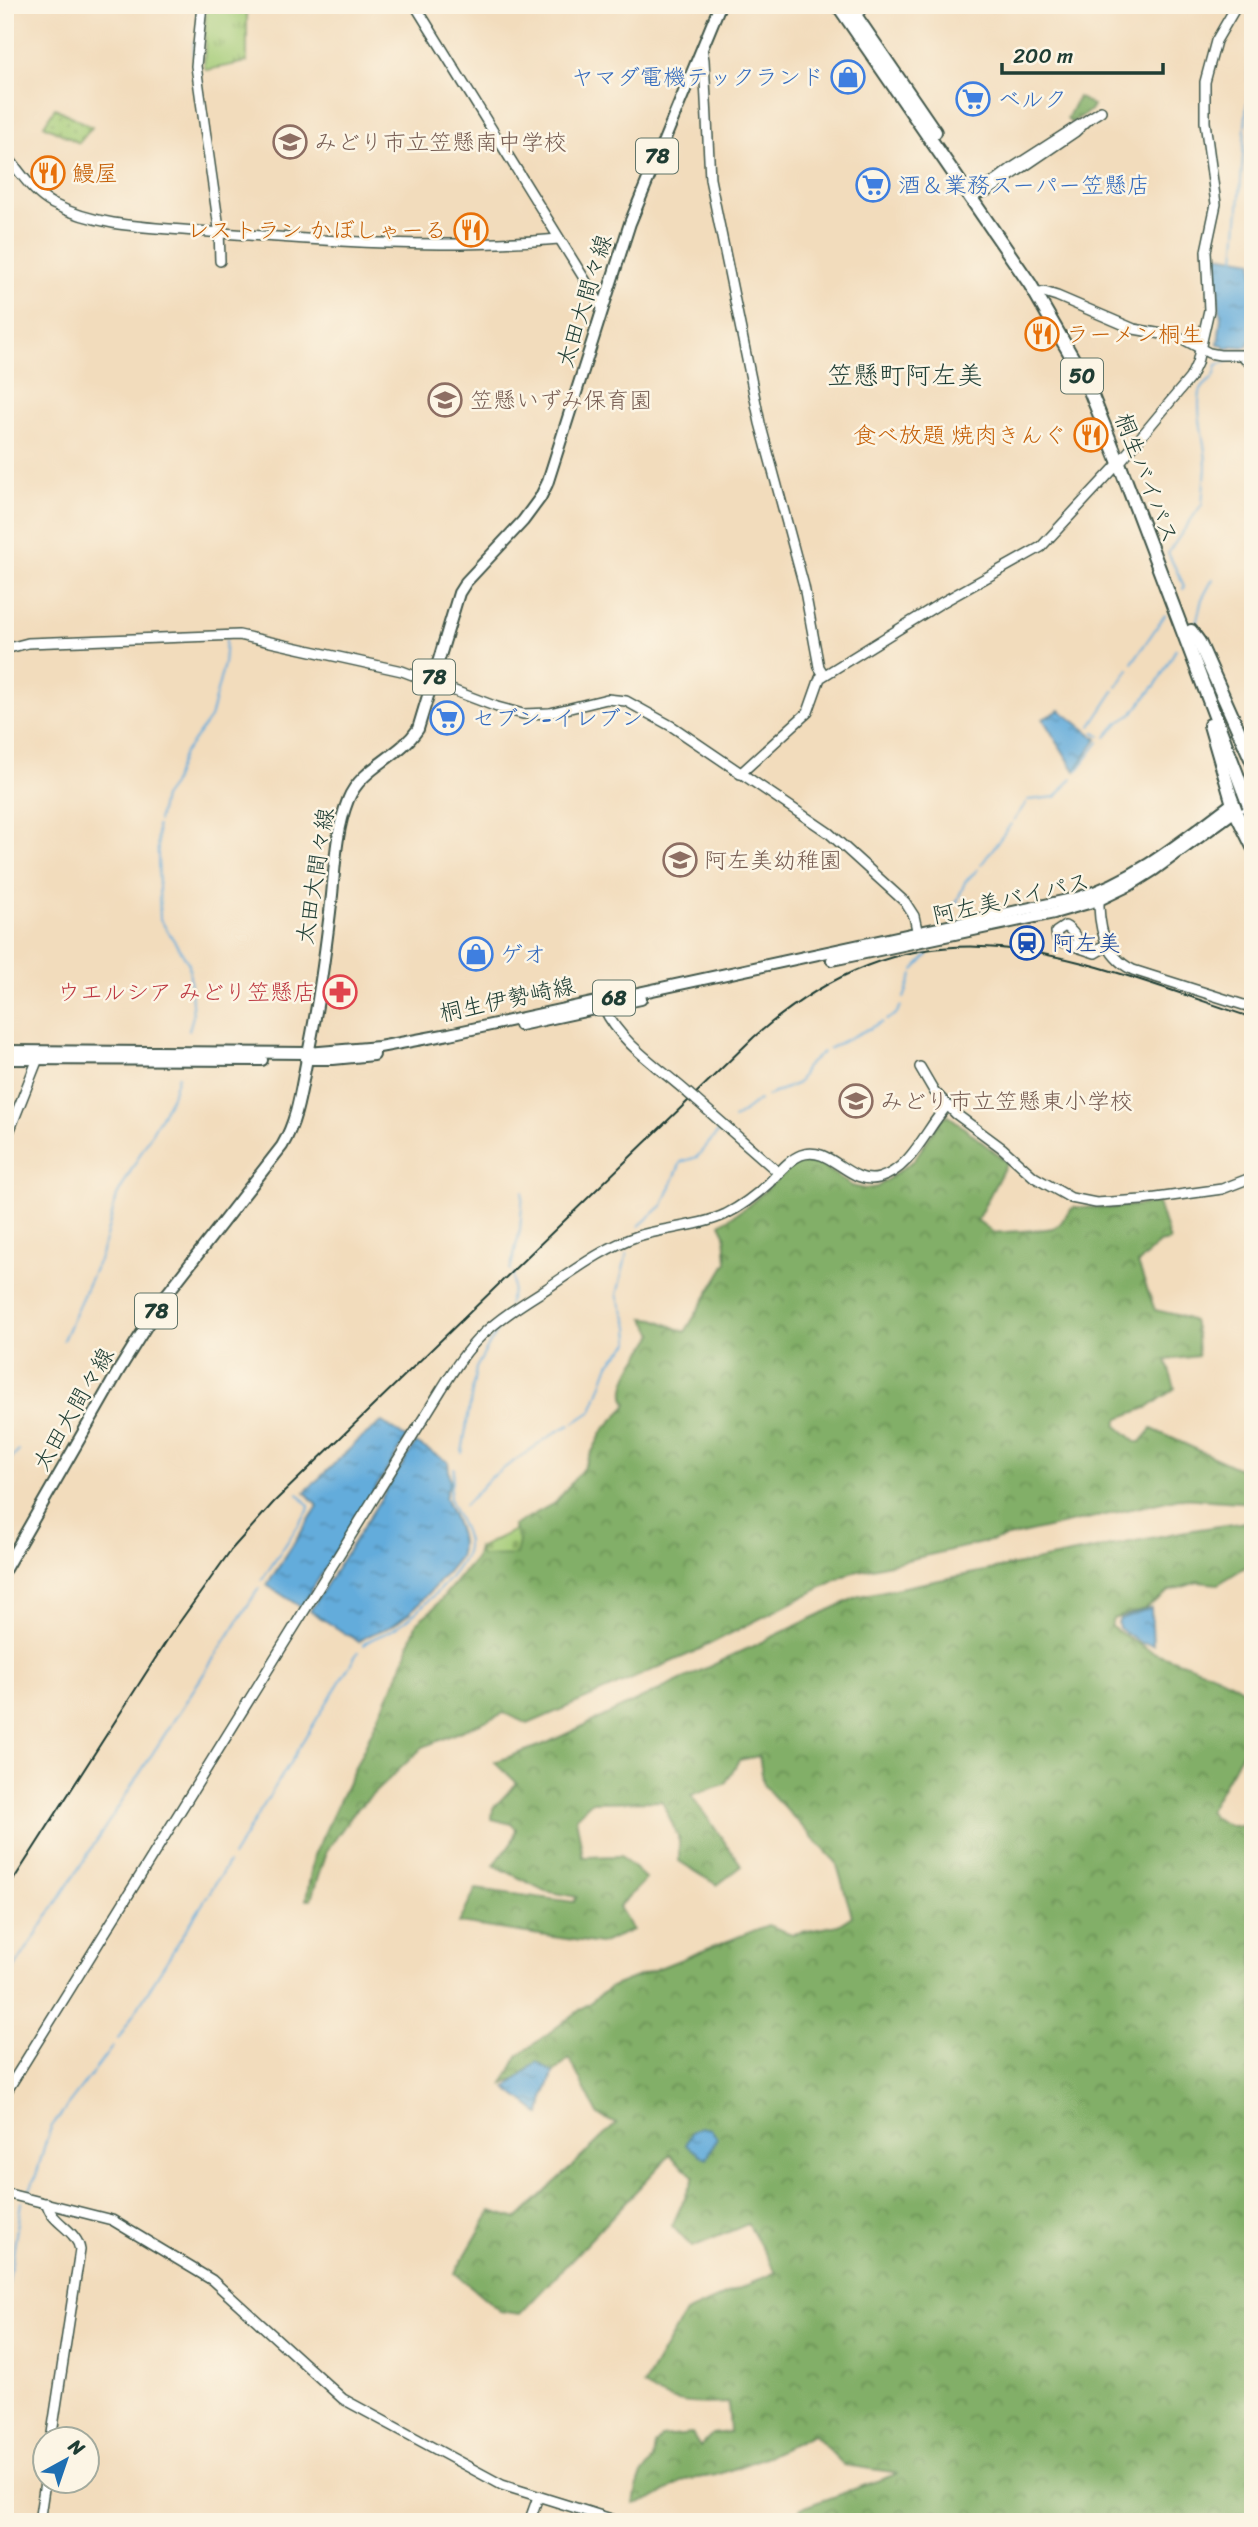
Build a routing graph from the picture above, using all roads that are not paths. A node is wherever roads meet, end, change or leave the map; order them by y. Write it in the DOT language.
graph roads {
  1 [pos="202,5"];
  2 [pos="415,5"];
  3 [pos="720,5"];
  4 [pos="838,5"];
  5 [pos="868,5"];
  6 [pos="1237,5"];
  7 [pos="850,13"];
  8 [pos="702,48"];
  9 [pos="1101,111"];
  10 [pos="5,154"];
  11 [pos="975,196"];
  12 [pos="220,234"];
  13 [pos="559,239"];
  14 [pos="219,261"];
  15 [pos="1040,293"];
  16 [pos="603,309"];
  17 [pos="1200,349"];
  18 [pos="1253,367"];
  19 [pos="1122,460"];
  20 [pos="1172,600"];
  21 [pos="1191,631"];
  22 [pos="5,649"];
  23 [pos="824,675"];
  24 [pos="433,682"];
  25 [pos="1253,763"];
  26 [pos="740,774"];
  27 [pos="1250,797"];
  28 [pos="1234,807"];
  29 [pos="1253,847"];
  30 [pos="1099,895"];
  31 [pos="919,937"];
  32 [pos="1107,946"];
  33 [pos="875,950"];
  34 [pos="604,1007"];
  35 [pos="1253,1008"];
  36 [pos="5,1051"];
  37 [pos="39,1056"];
  38 [pos="307,1056"];
  39 [pos="5,1059"];
  40 [pos="920,1067"];
  41 [pos="947,1106"];
  42 [pos="5,1142"];
  43 [pos="779,1173"];
  44 [pos="1253,1177"];
  45 [pos="5,1569"];
  46 [pos="5,2094"];
  47 [pos="5,2193"];
  48 [pos="47,2203"];
  49 [pos="53,2426"];
  50 [pos="43,2496"];
  51 [pos="538,2497"];
  52 [pos="39,2522"];
  53 [pos="528,2522"];
  54 [pos="621,2522"];
  1 -- 12 [label="street"];
  2 -- 13 [label="street"];
  3 -- 8 [label="main road, 太田大間々線 / 78"];
  4 -- 7 [label="highway, 桐生バイパス / 50"];
  5 -- 7 [label="street"];
  6 -- 17 [label="street"];
  7 -- 11 [label="highway, 桐生バイパス / 50"];
  8 -- 16 [label="main road, 太田大間々線 / 78"];
  8 -- 23 [label="street"];
  9 -- 11 [label="street"];
  10 -- 12 [label="street"];
  11 -- 15 [label="highway, 桐生バイパス / 50"];
  12 -- 13 [label="street"];
  12 -- 14 [label="street"];
  13 -- 16 [label="street"];
  15 -- 17 [label="street"];
  15 -- 19 [label="highway, 桐生バイパス / 50"];
  16 -- 24 [label="main road, 太田大間々線 / 78"];
  17 -- 18 [label="street"];
  17 -- 19 [label="street"];
  19 -- 20 [label="highway, 桐生バイパス / 50"];
  19 -- 21 [label="highway, 桐生バイパス / 50"];
  19 -- 23 [label="street"];
  20 -- 27 [label="highway, 桐生バイパス / 50"];
  20 -- 28 [label="highway, 50"];
  21 -- 25 [label="highway, 50"];
  21 -- 27 [label="highway, 桐生バイパス / 50"];
  22 -- 24 [label="street"];
  23 -- 26 [label="street"];
  24 -- 26 [label="street"];
  24 -- 38 [label="main road, 太田大間々線 / 78"];
  26 -- 31 [label="street"];
  27 -- 28 [label="main road, 阿左美バイパス / 68"];
  28 -- 29 [label="highway, 50"];
  28 -- 30 [label="main road, 阿左美バイパス / 68"];
  30 -- 31 [label="main road, 阿左美バイパス / 68"];
  30 -- 32 [label="street"];
  31 -- 33 [label="main road, 阿左美バイパス / 68"];
  31 -- 38 [label="main road, 桐生伊勢崎線 / 68"];
  32 -- 32 [label="street"];
  32 -- 35 [label="street"];
  33 -- 34 [label="main road, 桐生伊勢崎線 / 68"];
  34 -- 38 [label="main road, 桐生伊勢崎線 / 68"];
  34 -- 43 [label="street"];
  36 -- 37 [label="main road, 桐生伊勢崎線 / 68"];
  37 -- 38 [label="main road, 桐生伊勢崎線 / 68"];
  37 -- 39 [label="main road, 桐生伊勢崎線 / 68"];
  37 -- 42 [label="street"];
  38 -- 45 [label="main road, 太田大間々線 / 78"];
  40 -- 41 [label="street"];
  41 -- 43 [label="street"];
  41 -- 44 [label="street"];
  43 -- 46 [label="street"];
  47 -- 48 [label="street"];
  48 -- 49 [label="street"];
  48 -- 51 [label="street"];
  50 -- 52 [label="street"];
  51 -- 53 [label="street"];
  51 -- 54 [label="street"];
}
